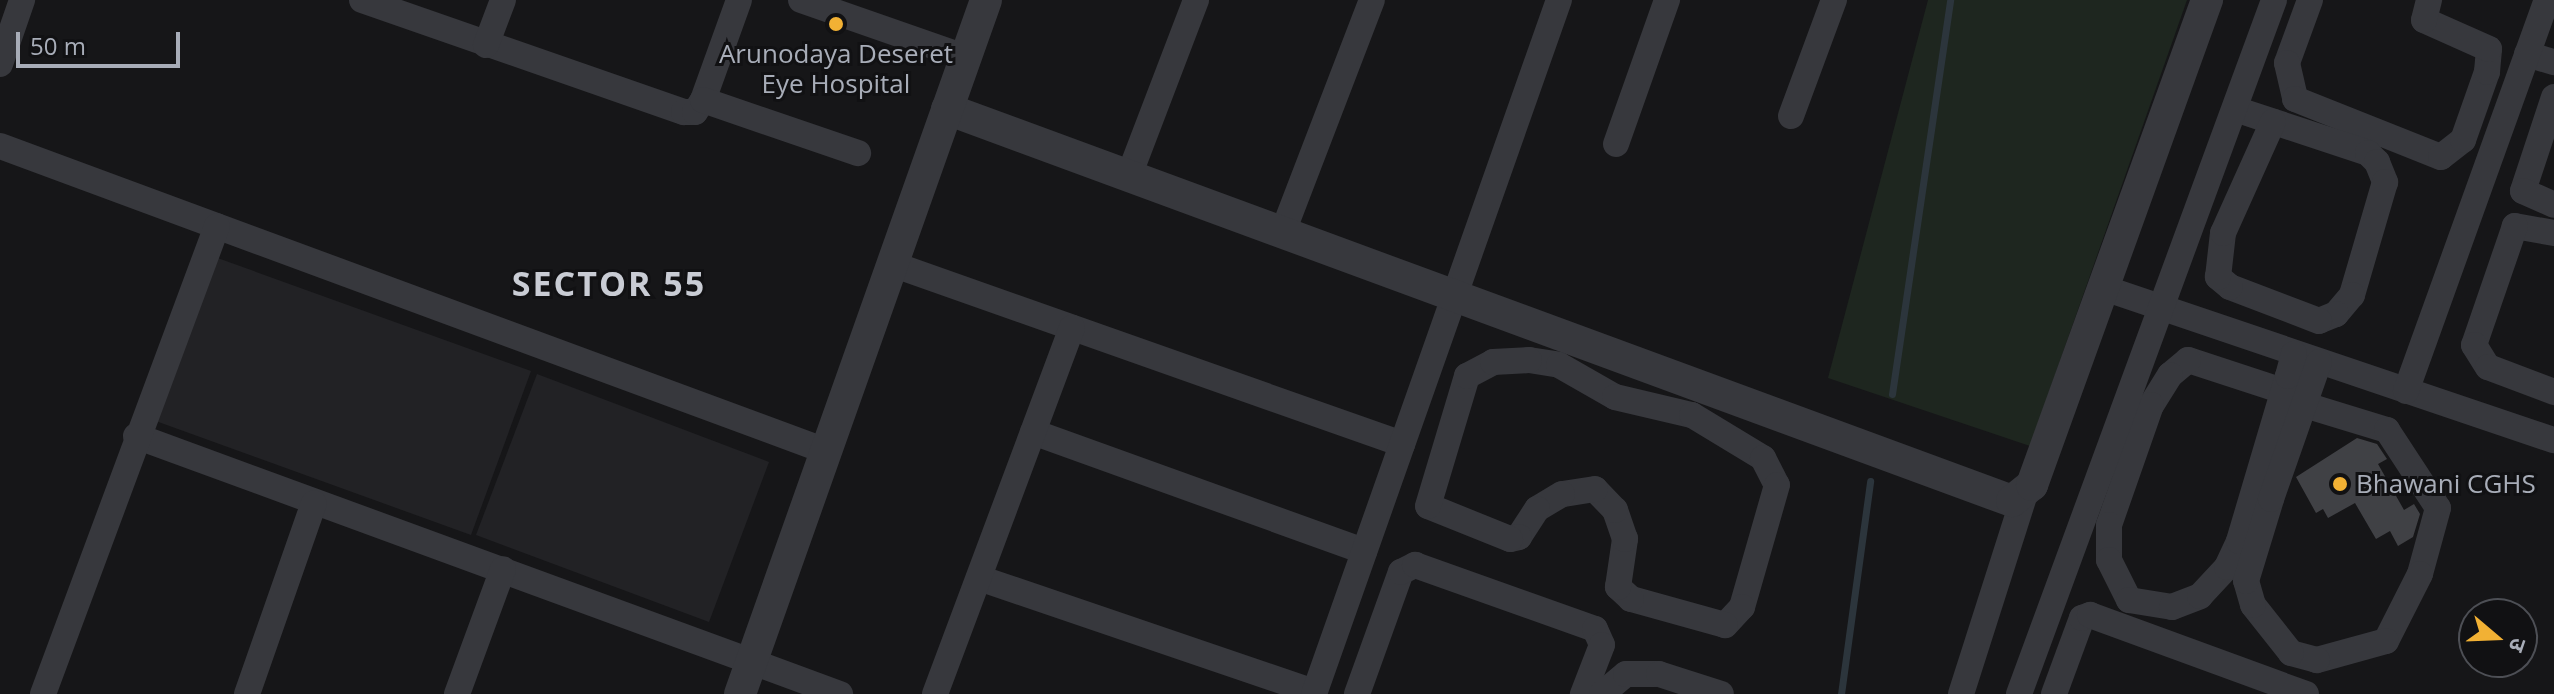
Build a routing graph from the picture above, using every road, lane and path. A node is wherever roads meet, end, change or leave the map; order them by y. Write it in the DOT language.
graph roads {
  1 [pos="22,0"];
  2 [pos="362,0"];
  3 [pos="503,0"];
  4 [pos="739,0"];
  5 [pos="801,0"];
  6 [pos="986,0"];
  7 [pos="1196,0"];
  8 [pos="1372,0"];
  9 [pos="1667,0"];
  10 [pos="1834,0"];
  11 [pos="2207,0"];
  12 [pos="2274,0"];
  13 [pos="2310,0"];
  14 [pos="2429,0"];
  15 [pos="2547,0"];
  16 [pos="1556,1"];
  17 [pos="486,45"];
  18 [pos="2527,54"];
  19 [pos="965,57"];
  20 [pos="2554,62"];
  21 [pos="0,64"];
  22 [pos="2554,97"];
  23 [pos="703,100"];
  24 [pos="947,109"];
  25 [pos="2235,109"];
  26 [pos="1791,116"];
  27 [pos="2273,122"];
  28 [pos="1616,144"];
  29 [pos="0,146"];
  30 [pos="858,153"];
  31 [pos="1130,173"];
  32 [pos="2554,205"];
  33 [pos="217,226"];
  34 [pos="1284,229"];
  35 [pos="2554,233"];
  36 [pos="892,264"];
  37 [pos="2101,287"];
  38 [pos="1453,293"];
  39 [pos="2157,307"];
  40 [pos="1072,328"];
  41 [pos="2306,358"];
  42 [pos="1643,360"];
  43 [pos="2406,391"];
  44 [pos="2554,392"];
  45 [pos="1615,397"];
  46 [pos="2294,398"];
  47 [pos="1643,405"];
  48 [pos="1033,432"];
  49 [pos="136,436"];
  50 [pos="2554,439"];
  51 [pos="1402,444"];
  52 [pos="826,451"];
  53 [pos="2025,494"];
  54 [pos="314,503"];
  55 [pos="1364,551"];
  56 [pos="503,569"];
  57 [pos="979,578"];
  58 [pos="753,659"];
  59 [pos="1315,689"];
  60 [pos="43,694"];
  61 [pos="247,694"];
  62 [pos="457,694"];
  63 [pos="740,694"];
  64 [pos="840,694"];
  65 [pos="935,694"];
  66 [pos="1355,694"];
  67 [pos="1583,694"];
  68 [pos="1602,694"];
  69 [pos="1721,694"];
  70 [pos="1961,694"];
  71 [pos="2019,694"];
  72 [pos="2054,694"];
  73 [pos="2306,694"];
  1 -- 21 [label="street"];
  2 -- 17 [label="street"];
  3 -- 17 [label="street"];
  4 -- 23 [label="street"];
  5 -- 19 [label="street"];
  6 -- 19 [label="street"];
  7 -- 31 [label="street"];
  8 -- 34 [label="street"];
  9 -- 28 [label="street"];
  10 -- 26 [label="street"];
  11 -- 37 [label="street"];
  12 -- 25 [label="street"];
  13 -- 14 [label="street"];
  15 -- 18 [label="street"];
  16 -- 38 [label="street"];
  17 -- 23 [label="street"];
  18 -- 20 [label="street"];
  18 -- 43 [label="street"];
  19 -- 24 [label="street"];
  22 -- 32 [label="street"];
  23 -- 30 [label="street"];
  24 -- 31 [label="street"];
  24 -- 36 [label="street"];
  25 -- 27 [label="street"];
  25 -- 39 [label="street"];
  27 -- 27 [label="street"];
  29 -- 33 [label="street"];
  31 -- 34 [label="street"];
  33 -- 49 [label="street"];
  33 -- 52 [label="street"];
  34 -- 38 [label="street"];
  35 -- 44 [label="street"];
  36 -- 40 [label="street"];
  36 -- 52 [label="street"];
  37 -- 39 [label="street"];
  37 -- 53 [label="street"];
  38 -- 42 [label="street"];
  38 -- 51 [label="street"];
  39 -- 41 [label="street"];
  39 -- 71 [label="street"];
  40 -- 48 [label="street"];
  40 -- 51 [label="street"];
  41 -- 43 [label="street"];
  41 -- 46 [label="street"];
  42 -- 45 [label="street"];
  42 -- 47 [label="street"];
  42 -- 53 [label="street"];
  43 -- 50 [label="street"];
  45 -- 47 [label="street"];
  45 -- 47 [label="street"];
  46 -- 46 [label="street"];
  46 -- 46 [label="street"];
  48 -- 55 [label="street"];
  48 -- 57 [label="street"];
  49 -- 54 [label="street"];
  49 -- 60 [label="street"];
  51 -- 55 [label="street"];
  52 -- 58 [label="street"];
  53 -- 70 [label="street"];
  54 -- 56 [label="street"];
  54 -- 61 [label="street"];
  55 -- 59 [label="street"];
  56 -- 58 [label="street"];
  56 -- 62 [label="street"];
  57 -- 59 [label="street"];
  57 -- 65 [label="street"];
  58 -- 63 [label="street"];
  58 -- 64 [label="street"];
  59 -- 66 [label="street"];
  66 -- 67 [label="street"];
  68 -- 69 [label="street"];
  72 -- 73 [label="street"];
}
